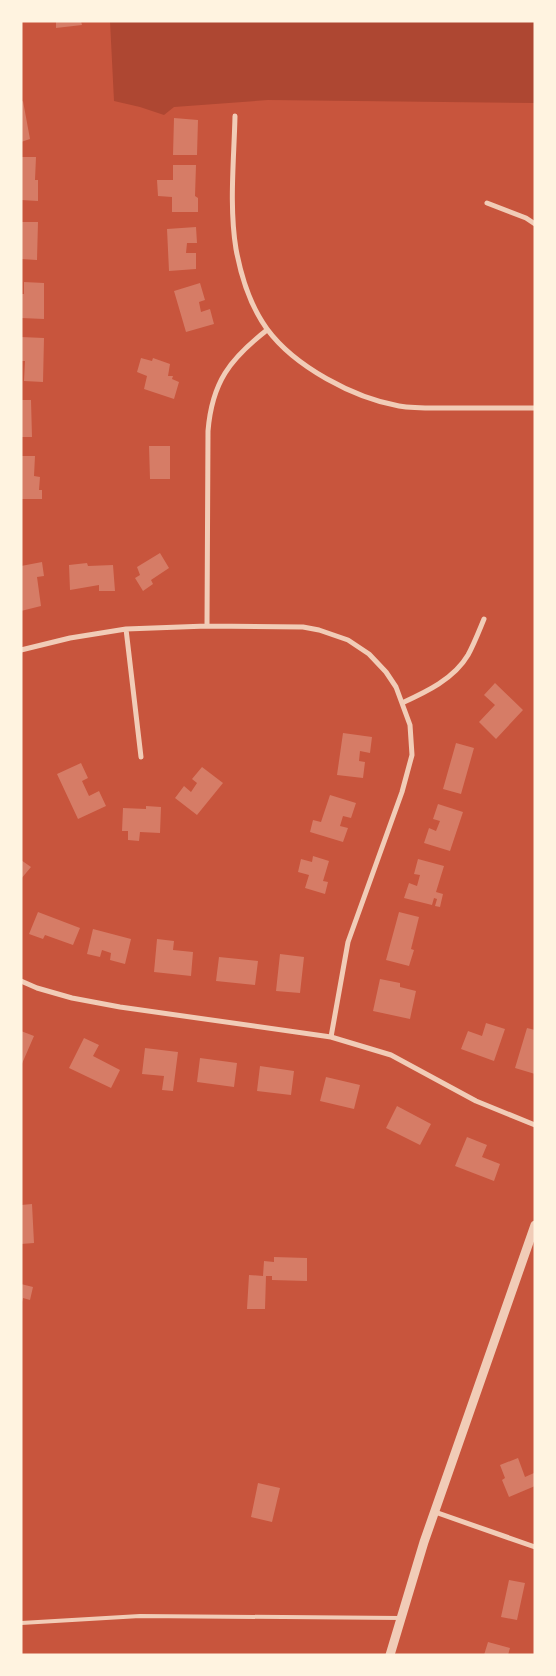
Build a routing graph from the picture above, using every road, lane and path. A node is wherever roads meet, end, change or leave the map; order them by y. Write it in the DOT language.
graph roads {
  1 [pos="234,116"];
  2 [pos="487,202"];
  3 [pos="535,224"];
  4 [pos="267,330"];
  5 [pos="535,408"];
  6 [pos="484,619"];
  7 [pos="207,626"];
  8 [pos="126,629"];
  9 [pos="21,650"];
  10 [pos="402,703"];
  11 [pos="140,758"];
  12 [pos="21,981"];
  13 [pos="331,1037"];
  14 [pos="535,1125"];
  15 [pos="535,1225"];
  16 [pos="435,1512"];
  17 [pos="535,1547"];
  18 [pos="401,1618"];
  19 [pos="21,1623"];
  20 [pos="390,1655"];
  1 -- 4 [label="street"];
  2 -- 3 [label="street"];
  4 -- 5 [label="street"];
  4 -- 7 [label="street"];
  6 -- 10 [label="street"];
  7 -- 8 [label="street"];
  7 -- 10 [label="street"];
  8 -- 9 [label="street"];
  8 -- 11 [label="street"];
  10 -- 13 [label="street"];
  12 -- 13 [label="street"];
  13 -- 14 [label="street"];
  15 -- 16 [label="street"];
  16 -- 17 [label="street"];
  16 -- 18 [label="street"];
  18 -- 19 [label="lane"];
  18 -- 20 [label="street"];
}
